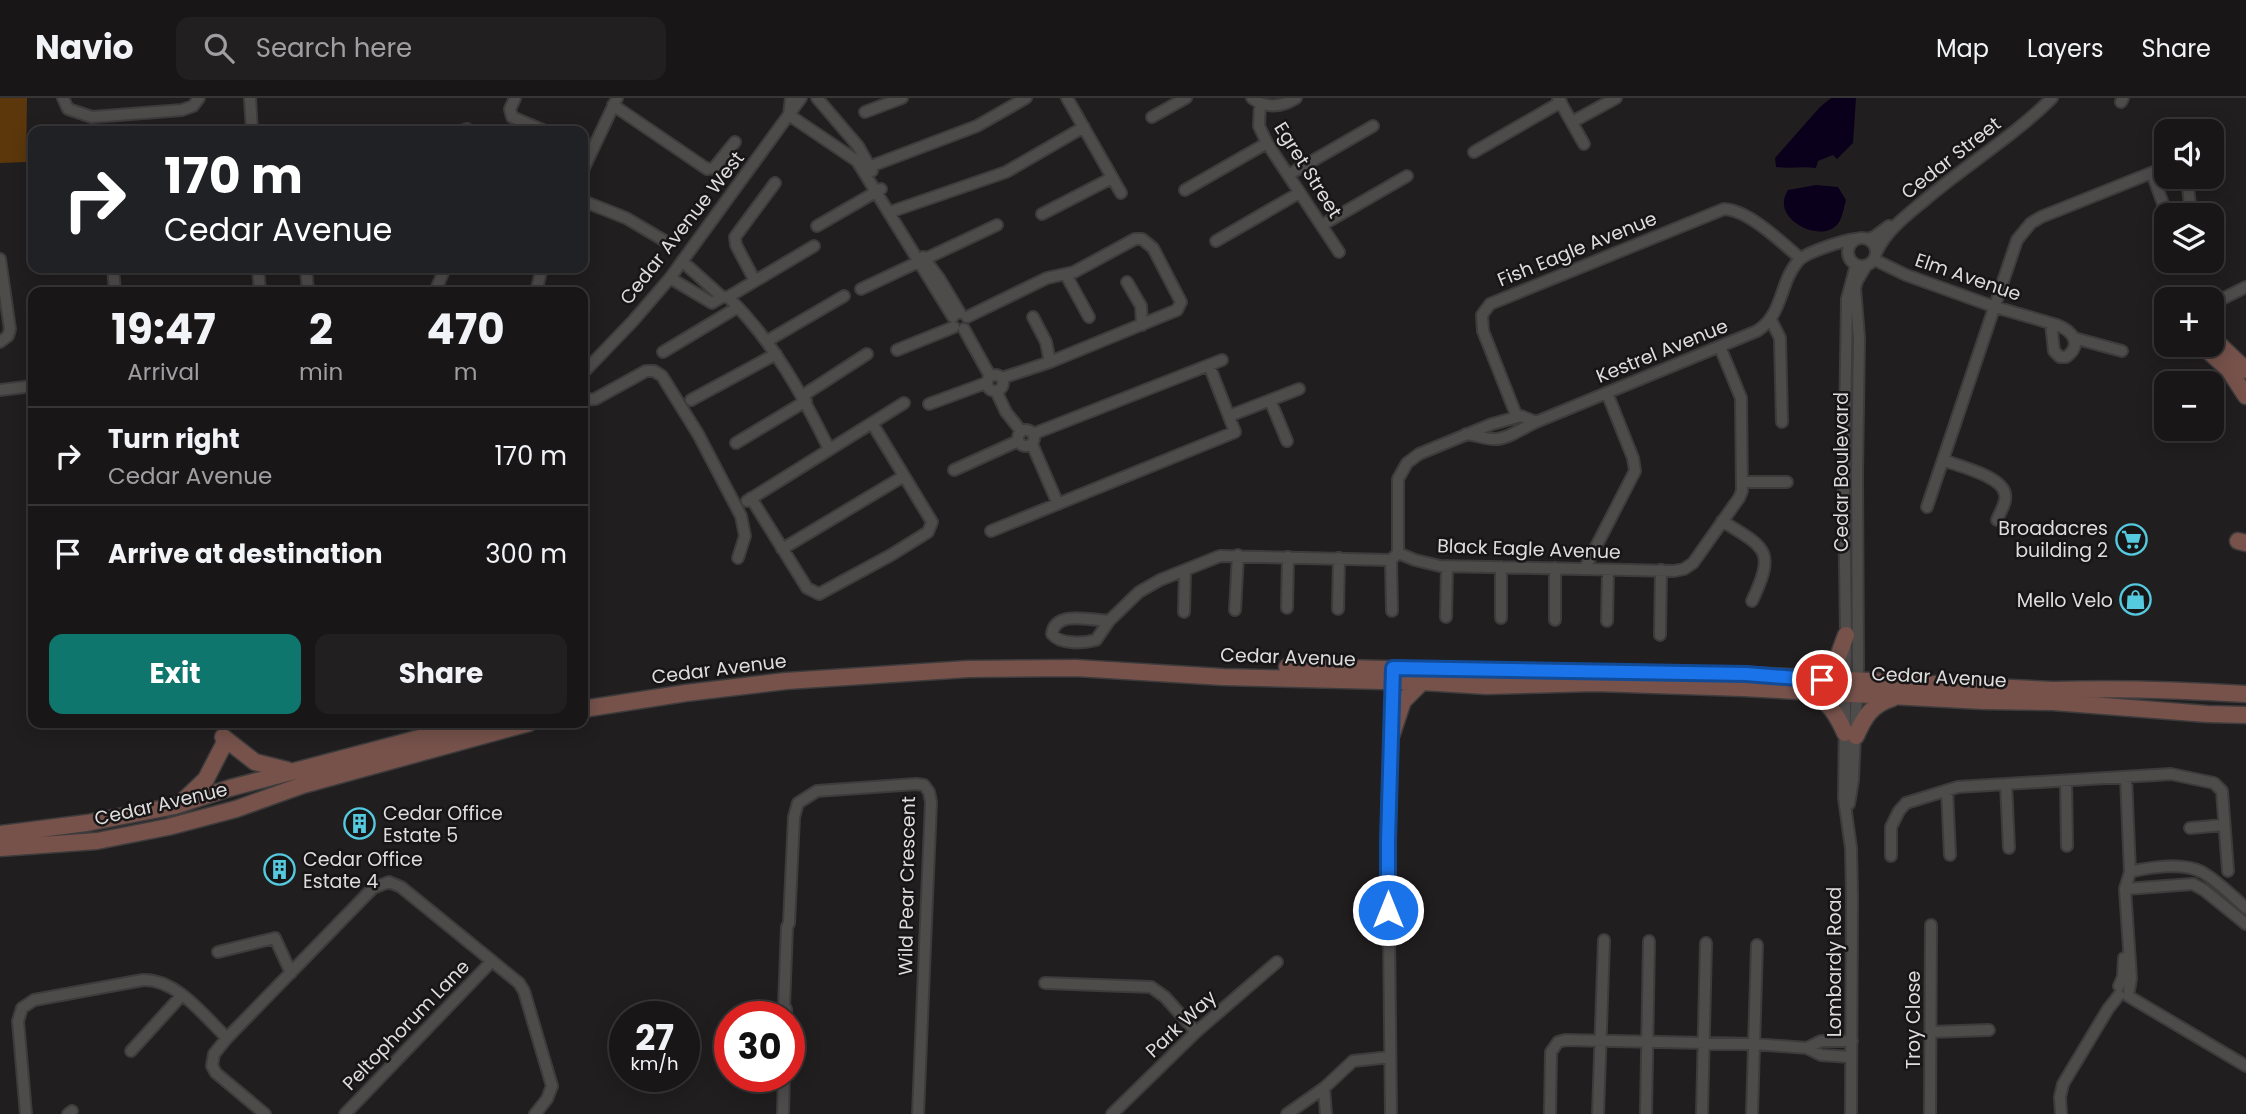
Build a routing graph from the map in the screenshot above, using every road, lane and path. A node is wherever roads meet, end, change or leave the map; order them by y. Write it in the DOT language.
graph roads {
  1 [pos="63,98"];
  2 [pos="199,98"];
  3 [pos="250,98"];
  4 [pos="515,98"];
  5 [pos="791,98"];
  6 [pos="801,98"];
  7 [pos="817,98"];
  8 [pos="902,98"];
  9 [pos="1026,98"];
  10 [pos="1067,98"];
  11 [pos="1186,98"];
  12 [pos="1296,98"];
  13 [pos="1616,98"];
  14 [pos="2045,98"];
  15 [pos="2052,98"];
  16 [pos="1560,100"];
  17 [pos="1256,101"];
  18 [pos="615,102"];
  19 [pos="865,112"];
  20 [pos="789,115"];
  21 [pos="1152,117"];
  22 [pos="1572,122"];
  23 [pos="252,126"];
  24 [pos="533,126"];
  25 [pos="1373,126"];
  26 [pos="1084,127"];
  27 [pos="735,142"];
  28 [pos="1267,143"];
  29 [pos="1584,144"];
  30 [pos="588,147"];
  31 [pos="1988,148"];
  32 [pos="1475,152"];
  33 [pos="866,168"];
  34 [pos="2152,173"];
  35 [pos="1288,175"];
  36 [pos="1407,176"];
  37 [pos="1112,178"];
  38 [pos="775,183"];
  39 [pos="878,190"];
  40 [pos="1185,190"];
  41 [pos="1121,193"];
  42 [pos="1299,193"];
  43 [pos="588,203"];
  44 [pos="2163,203"];
  45 [pos="893,211"];
  46 [pos="1042,214"];
  47 [pos="997,225"];
  48 [pos="1322,225"];
  49 [pos="817,226"];
  50 [pos="1862,239"];
  51 [pos="665,241"];
  52 [pos="1216,241"];
  53 [pos="814,246"];
  54 [pos="1832,246"];
  55 [pos="1848,251"];
  56 [pos="1339,252"];
  57 [pos="1800,258"];
  58 [pos="0,259"];
  59 [pos="921,260"];
  60 [pos="1868,260"];
  61 [pos="682,261"];
  62 [pos="1066,275"];
  63 [pos="670,278"];
  64 [pos="755,281"];
  65 [pos="1126,282"];
  66 [pos="2246,287"];
  67 [pos="861,289"];
  68 [pos="844,296"];
  69 [pos="725,297"];
  70 [pos="2224,298"];
  71 [pos="738,307"];
  72 [pos="1995,307"];
  73 [pos="1033,317"];
  74 [pos="1089,317"];
  75 [pos="1771,320"];
  76 [pos="959,321"];
  77 [pos="2051,324"];
  78 [pos="1142,325"];
  79 [pos="2074,338"];
  80 [pos="767,341"];
  81 [pos="0,342"];
  82 [pos="1720,347"];
  83 [pos="2224,349"];
  84 [pos="897,350"];
  85 [pos="2122,351"];
  86 [pos="663,352"];
  87 [pos="776,354"];
  88 [pos="867,354"];
  89 [pos="2214,357"];
  90 [pos="1222,360"];
  91 [pos="1050,362"];
  92 [pos="1209,365"];
  93 [pos="588,368"];
  94 [pos="2246,370"];
  95 [pos="988,380"];
  96 [pos="1000,385"];
  97 [pos="28,387"];
  98 [pos="1846,387"];
  99 [pos="1859,387"];
  100 [pos="1299,389"];
  101 [pos="0,390"];
  102 [pos="1607,393"];
  103 [pos="2246,396"];
  104 [pos="804,398"];
  105 [pos="588,400"];
  106 [pos="691,400"];
  107 [pos="1270,400"];
  108 [pos="904,403"];
  109 [pos="929,404"];
  110 [pos="1229,416"];
  111 [pos="1517,417"];
  112 [pos="1536,422"];
  113 [pos="1782,422"];
  114 [pos="872,423"];
  115 [pos="1466,435"];
  116 [pos="1020,436"];
  117 [pos="1033,439"];
  118 [pos="1287,441"];
  119 [pos="736,443"];
  120 [pos="829,449"];
  121 [pos="1943,460"];
  122 [pos="954,470"];
  123 [pos="904,476"];
  124 [pos="1743,482"];
  125 [pos="1787,482"];
  126 [pos="1058,504"];
  127 [pos="1927,507"];
  128 [pos="1997,520"];
  129 [pos="1723,521"];
  130 [pos="991,531"];
  131 [pos="782,549"];
  132 [pos="1238,555"];
  133 [pos="1395,556"];
  134 [pos="1289,557"];
  135 [pos="738,558"];
  136 [pos="1339,558"];
  137 [pos="1447,566"];
  138 [pos="1501,567"];
  139 [pos="1555,568"];
  140 [pos="1585,568"];
  141 [pos="1185,570"];
  142 [pos="1608,570"];
  143 [pos="1661,570"];
  144 [pos="1752,601"];
  145 [pos="1287,608"];
  146 [pos="1338,609"];
  147 [pos="1235,610"];
  148 [pos="1392,611"];
  149 [pos="1184,612"];
  150 [pos="1446,617"];
  151 [pos="1501,618"];
  152 [pos="1555,620"];
  153 [pos="1109,621"];
  154 [pos="1607,621"];
  155 [pos="1660,635"];
  156 [pos="1846,635"];
  157 [pos="1392,674"];
  158 [pos="1422,682"];
  159 [pos="1810,685"];
  160 [pos="2246,685"];
  161 [pos="1851,687"];
  162 [pos="2229,693"];
  163 [pos="2246,694"];
  164 [pos="1902,695"];
  165 [pos="588,701"];
  166 [pos="588,708"];
  167 [pos="2246,715"];
  168 [pos="458,728"];
  169 [pos="511,728"];
  170 [pos="1392,734"];
  171 [pos="1850,734"];
  172 [pos="294,771"];
  173 [pos="2126,777"];
  174 [pos="2066,781"];
  175 [pos="2006,784"];
  176 [pos="1947,791"];
  177 [pos="176,806"];
  178 [pos="2224,825"];
  179 [pos="2190,828"];
  180 [pos="0,834"];
  181 [pos="2067,846"];
  182 [pos="0,848"];
  183 [pos="2009,848"];
  184 [pos="1950,855"];
  185 [pos="1891,856"];
  186 [pos="2228,871"];
  187 [pos="2130,872"];
  188 [pos="2220,886"];
  189 [pos="2125,888"];
  190 [pos="2211,897"];
  191 [pos="2246,908"];
  192 [pos="2246,924"];
  193 [pos="1931,925"];
  194 [pos="1604,940"];
  195 [pos="1649,941"];
  196 [pos="1706,943"];
  197 [pos="1757,945"];
  198 [pos="218,952"];
  199 [pos="492,961"];
  200 [pos="1277,962"];
  201 [pos="291,973"];
  202 [pos="1045,983"];
  203 [pos="2124,992"];
  204 [pos="182,995"];
  205 [pos="789,1001"];
  206 [pos="1989,1030"];
  207 [pos="1196,1032"];
  208 [pos="1930,1032"];
  209 [pos="227,1038"];
  210 [pos="1599,1040"];
  211 [pos="1852,1041"];
  212 [pos="1647,1043"];
  213 [pos="1704,1043"];
  214 [pos="1754,1044"];
  215 [pos="1807,1048"];
  216 [pos="131,1051"];
  217 [pos="1390,1057"];
  218 [pos="1851,1057"];
  219 [pos="2246,1066"];
  220 [pos="1324,1088"];
  221 [pos="784,1092"];
  222 [pos="26,1114"];
  223 [pos="265,1114"];
  224 [pos="345,1114"];
  225 [pos="535,1114"];
  226 [pos="783,1114"];
  227 [pos="918,1114"];
  228 [pos="1112,1114"];
  229 [pos="1287,1114"];
  230 [pos="1326,1114"];
  231 [pos="1391,1114"];
  232 [pos="1550,1114"];
  233 [pos="1598,1114"];
  234 [pos="1646,1114"];
  235 [pos="1702,1114"];
  236 [pos="1752,1114"];
  237 [pos="1851,1114"];
  238 [pos="1930,1114"];
  239 [pos="2060,1114"];
  1 -- 2 [label="street"];
  3 -- 23 [label="street"];
  4 -- 24 [label="street"];
  5 -- 20 [label="street"];
  6 -- 20 [label="street, Cedar Avenue West"];
  7 -- 33 [label="street"];
  8 -- 19 [label="street"];
  9 -- 33 [label="street"];
  10 -- 26 [label="street"];
  11 -- 21 [label="street"];
  12 -- 17 [label="street"];
  13 -- 22 [label="street"];
  14 -- 31 [label="street, Cedar Street"];
  15 -- 31 [label="street, Cedar Street"];
  16 -- 22 [label="street"];
  16 -- 32 [label="street"];
  17 -- 28 [label="street, Egret Street"];
  18 -- 27 [label="street"];
  18 -- 30 [label="street"];
  20 -- 33 [label="street"];
  20 -- 61 [label="street, Cedar Avenue West"];
  22 -- 29 [label="street"];
  25 -- 35 [label="street"];
  26 -- 37 [label="street"];
  26 -- 45 [label="street"];
  28 -- 35 [label="street, Egret Street"];
  28 -- 40 [label="street"];
  31 -- 50 [label="street, Cedar Street"];
  31 -- 60 [label="street, Cedar Street"];
  33 -- 39 [label="street"];
  34 -- 44 [label="street"];
  34 -- 72 [label="street"];
  35 -- 42 [label="street, Egret Street"];
  36 -- 48 [label="street"];
  37 -- 41 [label="street"];
  37 -- 46 [label="street"];
  38 -- 64 [label="street"];
  39 -- 45 [label="street"];
  39 -- 49 [label="street"];
  39 -- 59 [label="street"];
  42 -- 48 [label="street, Egret Street"];
  42 -- 52 [label="street"];
  43 -- 51 [label="street"];
  45 -- 59 [label="street"];
  47 -- 59 [label="street"];
  48 -- 56 [label="street, Egret Street"];
  50 -- 54 [label="street"];
  50 -- 55 [label="street, Cedar Street"];
  50 -- 60 [label="street"];
  53 -- 64 [label="street"];
  54 -- 55 [label="street"];
  54 -- 57 [label="street"];
  55 -- 60 [label="street"];
  57 -- 75 [label="street"];
  57 -- 111 [label="street, Fish Eagle Avenue"];
  58 -- 81 [label="street"];
  59 -- 67 [label="street"];
  59 -- 76 [label="street"];
  60 -- 72 [label="street, Elm Avenue"];
  60 -- 98 [label="street, Cedar Boulevard"];
  60 -- 99 [label="street, Cedar Boulevard"];
  61 -- 63 [label="street, Cedar Avenue West"];
  61 -- 69 [label="street"];
  62 -- 74 [label="street"];
  62 -- 76 [label="street"];
  62 -- 78 [label="street"];
  63 -- 69 [label="street"];
  63 -- 93 [label="street, Cedar Avenue West"];
  64 -- 69 [label="street"];
  65 -- 78 [label="street"];
  66 -- 70 [label="street"];
  68 -- 80 [label="street"];
  69 -- 71 [label="street"];
  71 -- 80 [label="street"];
  71 -- 86 [label="street"];
  72 -- 77 [label="street, Elm Avenue"];
  72 -- 121 [label="street"];
  73 -- 91 [label="street"];
  75 -- 82 [label="street, Kestrel Avenue"];
  75 -- 113 [label="street"];
  76 -- 84 [label="street"];
  76 -- 95 [label="street"];
  77 -- 79 [label="street, Elm Avenue"];
  77 -- 79 [label="street"];
  78 -- 91 [label="street"];
  79 -- 85 [label="street, Elm Avenue"];
  80 -- 87 [label="street"];
  82 -- 102 [label="street, Kestrel Avenue"];
  82 -- 124 [label="street, Black Eagle Avenue"];
  83 -- 94 [label="main road"];
  87 -- 104 [label="street"];
  87 -- 106 [label="street"];
  88 -- 104 [label="street"];
  89 -- 103 [label="main road"];
  90 -- 92 [label="street"];
  91 -- 96 [label="street"];
  92 -- 110 [label="street"];
  92 -- 117 [label="street"];
  95 -- 96 [label="street"];
  95 -- 109 [label="street"];
  96 -- 116 [label="street"];
  97 -- 101 [label="street"];
  98 -- 99 [label="street"];
  98 -- 156 [label="street, Cedar Boulevard"];
  99 -- 161 [label="street, Cedar Boulevard"];
  100 -- 107 [label="street"];
  102 -- 112 [label="street, Kestrel Avenue"];
  102 -- 140 [label="street"];
  104 -- 119 [label="street"];
  104 -- 120 [label="street"];
  105 -- 135 [label="street"];
  107 -- 110 [label="street"];
  107 -- 118 [label="street"];
  108 -- 114 [label="street"];
  110 -- 126 [label="street"];
  111 -- 112 [label="street"];
  111 -- 115 [label="street, Kestrel Avenue"];
  112 -- 115 [label="street, Kestrel Avenue"];
  114 -- 120 [label="street"];
  114 -- 123 [label="street"];
  115 -- 133 [label="street, Kestrel Avenue"];
  116 -- 117 [label="street"];
  116 -- 122 [label="street"];
  117 -- 126 [label="street"];
  120 -- 131 [label="street"];
  121 -- 127 [label="street"];
  121 -- 128 [label="street"];
  123 -- 131 [label="street"];
  123 -- 131 [label="street"];
  124 -- 125 [label="street"];
  124 -- 129 [label="street, Black Eagle Avenue"];
  126 -- 130 [label="street"];
  129 -- 143 [label="street, Black Eagle Avenue"];
  129 -- 144 [label="street"];
  132 -- 134 [label="street, Black Eagle Avenue"];
  132 -- 141 [label="street, Black Eagle Avenue"];
  132 -- 147 [label="street"];
  133 -- 136 [label="street, Black Eagle Avenue"];
  133 -- 137 [label="street, Black Eagle Avenue"];
  133 -- 148 [label="street"];
  134 -- 136 [label="street, Black Eagle Avenue"];
  134 -- 145 [label="street"];
  136 -- 146 [label="street"];
  137 -- 138 [label="street, Black Eagle Avenue"];
  137 -- 150 [label="street"];
  138 -- 139 [label="street, Black Eagle Avenue"];
  138 -- 151 [label="street"];
  139 -- 140 [label="street, Black Eagle Avenue"];
  139 -- 152 [label="street"];
  140 -- 142 [label="street, Black Eagle Avenue"];
  141 -- 149 [label="street"];
  141 -- 153 [label="street, Black Eagle Avenue"];
  142 -- 143 [label="street, Black Eagle Avenue"];
  142 -- 154 [label="street"];
  143 -- 155 [label="street"];
  153 -- 153 [label="street, Black Eagle Avenue"];
  156 -- 159 [label="main road"];
  156 -- 161 [label="street, Cedar Boulevard"];
  157 -- 158 [label="main road, Cedar Avenue"];
  157 -- 159 [label="main road, Cedar Avenue"];
  157 -- 165 [label="main road, Cedar Avenue"];
  157 -- 166 [label="main road, Cedar Avenue"];
  157 -- 170 [label="street"];
  158 -- 159 [label="main road, Cedar Avenue"];
  158 -- 170 [label="main road"];
  159 -- 161 [label="main road, Cedar Avenue"];
  159 -- 171 [label="main road"];
  160 -- 162 [label="main road"];
  161 -- 162 [label="main road, Cedar Avenue"];
  161 -- 164 [label="main road, Cedar Avenue"];
  161 -- 171 [label="street, Lombardy Road"];
  162 -- 163 [label="main road, Cedar Avenue"];
  164 -- 167 [label="main road, Cedar Avenue"];
  164 -- 171 [label="main road"];
  168 -- 172 [label="main road, Cedar Avenue"];
  169 -- 182 [label="main road, Cedar Avenue"];
  170 -- 217 [label="street"];
  171 -- 211 [label="street, Lombardy Road"];
  172 -- 177 [label="main road, Cedar Avenue"];
  172 -- 177 [label="main road"];
  173 -- 174 [label="street"];
  173 -- 178 [label="street"];
  173 -- 187 [label="street"];
  174 -- 175 [label="street"];
  174 -- 181 [label="street"];
  175 -- 176 [label="street"];
  175 -- 183 [label="street"];
  176 -- 184 [label="street"];
  176 -- 185 [label="street"];
  177 -- 180 [label="main road, Cedar Avenue"];
  178 -- 179 [label="street"];
  178 -- 186 [label="street"];
  187 -- 188 [label="street"];
  187 -- 189 [label="street"];
  188 -- 190 [label="street"];
  188 -- 191 [label="street"];
  189 -- 190 [label="street"];
  189 -- 203 [label="street"];
  190 -- 192 [label="street"];
  193 -- 208 [label="street, Troy Close"];
  194 -- 210 [label="street"];
  195 -- 212 [label="street"];
  196 -- 213 [label="street"];
  197 -- 214 [label="street"];
  198 -- 201 [label="street"];
  199 -- 201 [label="street"];
  199 -- 224 [label="street, Peltophorum Lane"];
  199 -- 225 [label="street"];
  200 -- 207 [label="street, Park Way"];
  201 -- 209 [label="street"];
  202 -- 207 [label="street"];
  203 -- 219 [label="street"];
  203 -- 239 [label="street"];
  204 -- 209 [label="street"];
  204 -- 216 [label="street"];
  204 -- 222 [label="street"];
  205 -- 227 [label="street, Wild Pear Crescent"];
  206 -- 208 [label="street"];
  207 -- 228 [label="street, Park Way"];
  208 -- 238 [label="street, Troy Close"];
  209 -- 223 [label="street"];
  210 -- 212 [label="street"];
  210 -- 232 [label="street"];
  210 -- 233 [label="street"];
  211 -- 215 [label="street"];
  211 -- 218 [label="street, Lombardy Road"];
  212 -- 213 [label="street"];
  212 -- 234 [label="street"];
  213 -- 214 [label="street"];
  213 -- 235 [label="street"];
  214 -- 215 [label="street"];
  214 -- 236 [label="street"];
  215 -- 218 [label="street"];
  217 -- 220 [label="street"];
  217 -- 231 [label="street"];
  218 -- 237 [label="street, Lombardy Road"];
  220 -- 229 [label="street"];
  220 -- 230 [label="street"];
  221 -- 226 [label="street"];
}
